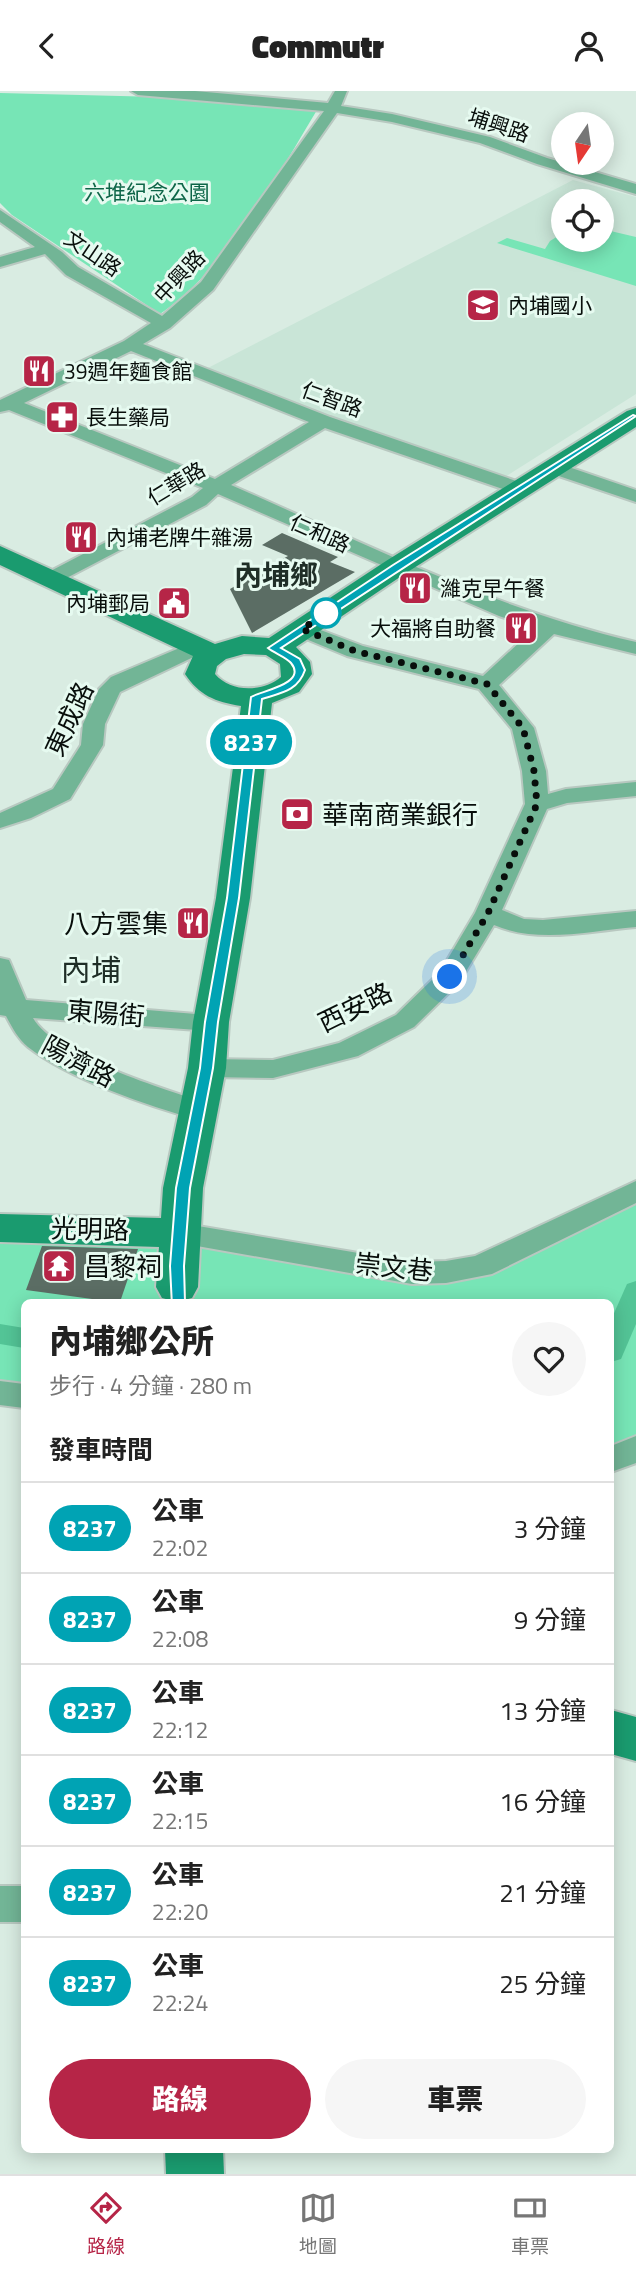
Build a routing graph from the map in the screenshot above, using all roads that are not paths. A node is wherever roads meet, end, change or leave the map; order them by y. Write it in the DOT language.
graph roads {
  1 [pos="138,91"];
  2 [pos="342,91"];
  3 [pos="333,108"];
  4 [pos="636,189"];
  5 [pos="0,215"];
  6 [pos="46,249"];
  7 [pos="0,261"];
  8 [pos="164,324"];
  9 [pos="130,345"];
  10 [pos="5,405"];
  11 [pos="323,421"];
  12 [pos="630,425"];
  13 [pos="554,468"];
  14 [pos="216,486"];
  15 [pos="521,489"];
  16 [pos="636,496"];
  17 [pos="0,554"];
  18 [pos="396,567"];
  19 [pos="50,579"];
  20 [pos="551,626"];
  21 [pos="302,629"];
  22 [pos="274,648"];
  23 [pos="636,649"];
  24 [pos="205,650"];
  25 [pos="487,684"];
  26 [pos="257,697"];
  27 [pos="636,789"];
  28 [pos="537,804"];
  29 [pos="0,821"];
  30 [pos="488,913"];
  31 [pos="636,919"];
  32 [pos="0,966"];
  33 [pos="9,1006"];
  34 [pos="211,1022"];
  35 [pos="207,1068"];
  36 [pos="199,1111"];
  37 [pos="636,1191"];
  38 [pos="0,1228"];
  39 [pos="180,1233"];
  40 [pos="177,1287"];
  41 [pos="0,1393"];
  42 [pos="21,1396"];
  43 [pos="636,1448"];
  44 [pos="614,1458"];
  45 [pos="614,1733"];
  46 [pos="636,1739"];
  47 [pos="0,1904"];
  48 [pos="21,1904"];
  49 [pos="194,2153"];
  50 [pos="195,2174"];
  1 -- 3 [label="street, 埔興路"];
  2 -- 3 [label="street, 中興路"];
  3 -- 4 [label="street, 埔興路"];
  3 -- 8 [label="street, 中興路"];
  5 -- 6 [label="street, 文山路"];
  6 -- 7 [label="street"];
  6 -- 8 [label="street, 文山路"];
  8 -- 9 [label="street, 中興路"];
  9 -- 10 [label="street, 中興路"];
  9 -- 11 [label="street, 仁智路"];
  10 -- 14 [label="street, 仁和路"];
  11 -- 14 [label="street, 仁華路"];
  11 -- 15 [label="street, 仁智路"];
  12 -- 13 [label="main road"];
  13 -- 15 [label="main road"];
  13 -- 16 [label="street"];
  14 -- 18 [label="street, 仁和路"];
  14 -- 19 [label="street, 仁華路"];
  15 -- 18 [label="main road"];
  17 -- 19 [label="main road"];
  18 -- 20 [label="street, 仁和路"];
  18 -- 21 [label="main road"];
  19 -- 24 [label="main road"];
  20 -- 23 [label="street, 仁和路"];
  20 -- 25 [label="street"];
  21 -- 22 [label="main road"];
  21 -- 25 [label="street"];
  22 -- 24 [label="main road"];
  22 -- 26 [label="main road"];
  24 -- 26 [label="main road"];
  24 -- 29 [label="street, 東成路"];
  25 -- 28 [label="street, 西安路"];
  26 -- 34 [label="main road"];
  27 -- 28 [label="street"];
  28 -- 30 [label="street, 西安路"];
  30 -- 31 [label="street"];
  30 -- 35 [label="street, 西安路"];
  32 -- 33 [label="street, 陽濟路"];
  33 -- 34 [label="street, 東陽街"];
  33 -- 36 [label="street, 陽濟路"];
  34 -- 35 [label="main road"];
  35 -- 36 [label="main road"];
  36 -- 39 [label="main road"];
  37 -- 39 [label="street, 崇文巷"];
  38 -- 39 [label="main road, 光明路"];
  39 -- 40 [label="main road"];
  41 -- 42 [label="street"];
  43 -- 44 [label="street"];
  45 -- 46 [label="main road"];
  47 -- 48 [label="street"];
  49 -- 50 [label="main road"];
}
